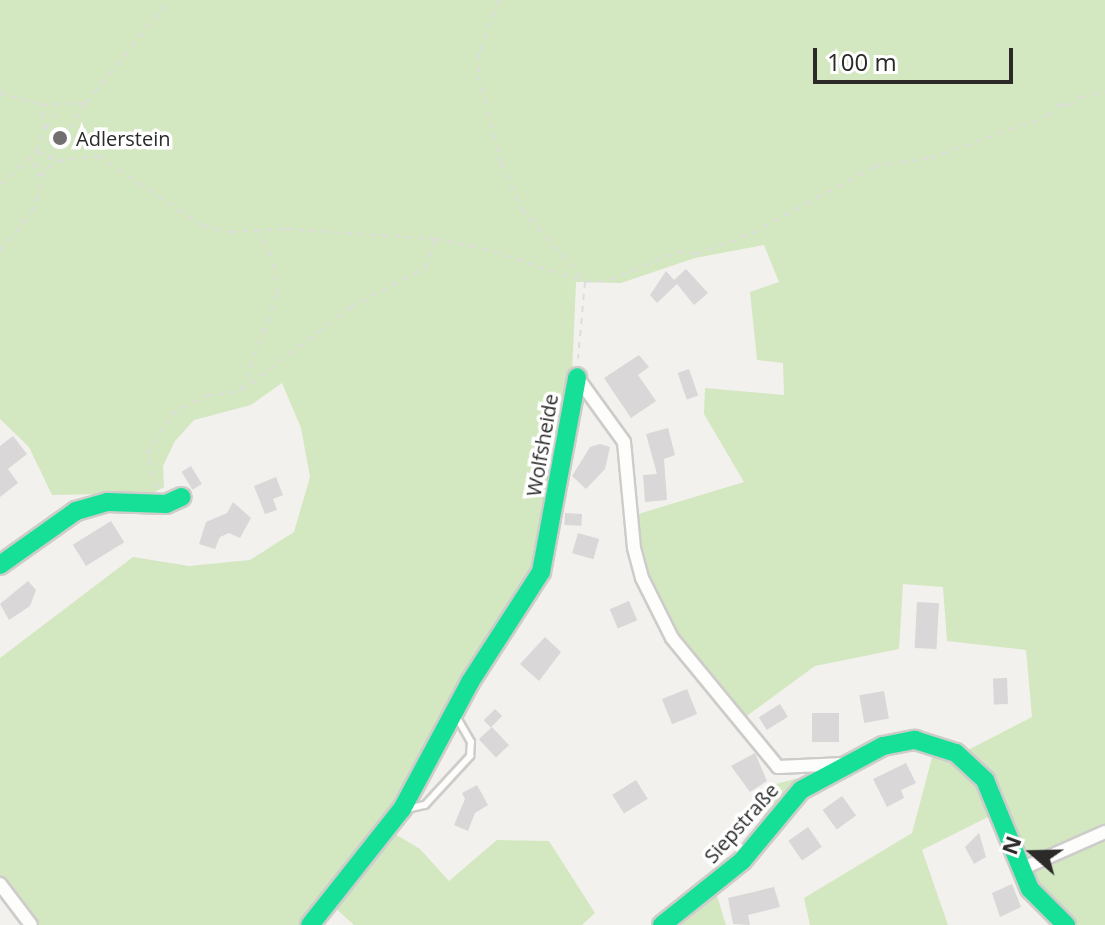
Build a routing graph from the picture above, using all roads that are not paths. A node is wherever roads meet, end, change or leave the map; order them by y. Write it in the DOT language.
graph roads {
  1 [pos="577,377"];
  2 [pos="174,501"];
  3 [pos="0,565"];
  4 [pos="455,712"];
  5 [pos="847,764"];
  6 [pos="402,809"];
  7 [pos="1105,832"];
  8 [pos="1021,869"];
  9 [pos="0,884"];
  10 [pos="31,925"];
  11 [pos="310,925"];
  12 [pos="662,925"];
  13 [pos="1066,925"];
  1 -- 4 [label="street, Wolfsheide"];
  1 -- 5 [label="street, Wolfsheide"];
  2 -- 3 [label="street"];
  4 -- 6 [label="street, Wolfsheide"];
  4 -- 6 [label="lane"];
  5 -- 8 [label="street, Siepstraße"];
  5 -- 12 [label="street, Siepstraße"];
  6 -- 11 [label="street, Wolfsheide"];
  7 -- 8 [label="street"];
  8 -- 13 [label="street, Siepstraße"];
  9 -- 10 [label="street"];
}
